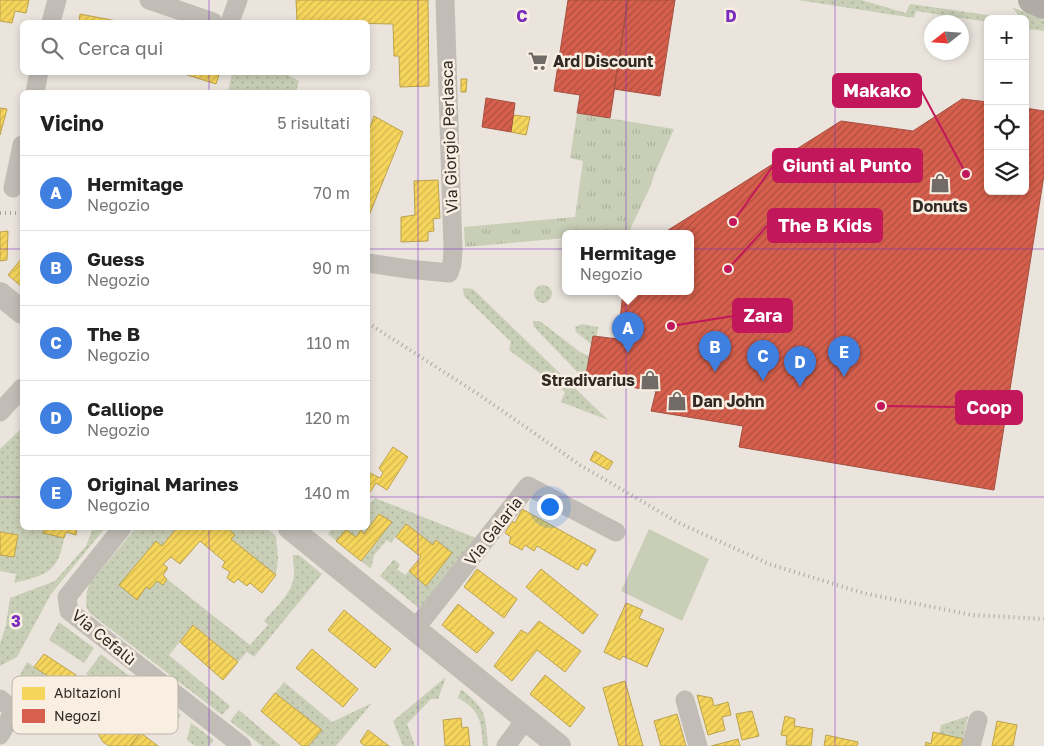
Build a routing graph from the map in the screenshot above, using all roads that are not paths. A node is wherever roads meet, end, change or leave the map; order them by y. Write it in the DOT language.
graph roads {
  1 [pos="57,0"];
  2 [pos="149,0"];
  3 [pos="238,0"];
  4 [pos="445,0"];
  5 [pos="1032,0"];
  6 [pos="1044,5"];
  7 [pos="52,20"];
  8 [pos="207,20"];
  9 [pos="231,20"];
  10 [pos="38,75"];
  11 [pos="35,90"];
  12 [pos="20,154"];
  13 [pos="12,188"];
  14 [pos="370,263"];
  15 [pos="0,294"];
  16 [pos="20,310"];
  17 [pos="20,390"];
  18 [pos="0,412"];
  19 [pos="120,530"];
  20 [pos="292,530"];
  21 [pos="616,532"];
  22 [pos="415,629"];
  23 [pos="152,676"];
  24 [pos="178,696"];
  25 [pos="685,700"];
  26 [pos="7,705"];
  27 [pos="526,719"];
  28 [pos="978,720"];
  29 [pos="0,735"];
  30 [pos="242,746"];
  31 [pos="506,746"];
  32 [pos="559,746"];
  33 [pos="698,746"];
  34 [pos="971,746"];
  1 -- 7 [label="street"];
  2 -- 8 [label="street"];
  3 -- 9 [label="street"];
  4 -- 14 [label="street, Via Giorgio Perlasca"];
  5 -- 6 [label="main road"];
  10 -- 11 [label="street"];
  12 -- 13 [label="street"];
  15 -- 16 [label="street"];
  17 -- 18 [label="street"];
  19 -- 23 [label="street, Via Cefalù"];
  20 -- 22 [label="street"];
  21 -- 22 [label="street, Via Galaria"];
  22 -- 27 [label="street"];
  24 -- 30 [label="street, Via Cefalù"];
  25 -- 33 [label="street"];
  26 -- 29 [label="street"];
  27 -- 31 [label="street"];
  27 -- 32 [label="street"];
  28 -- 34 [label="street"];
}
